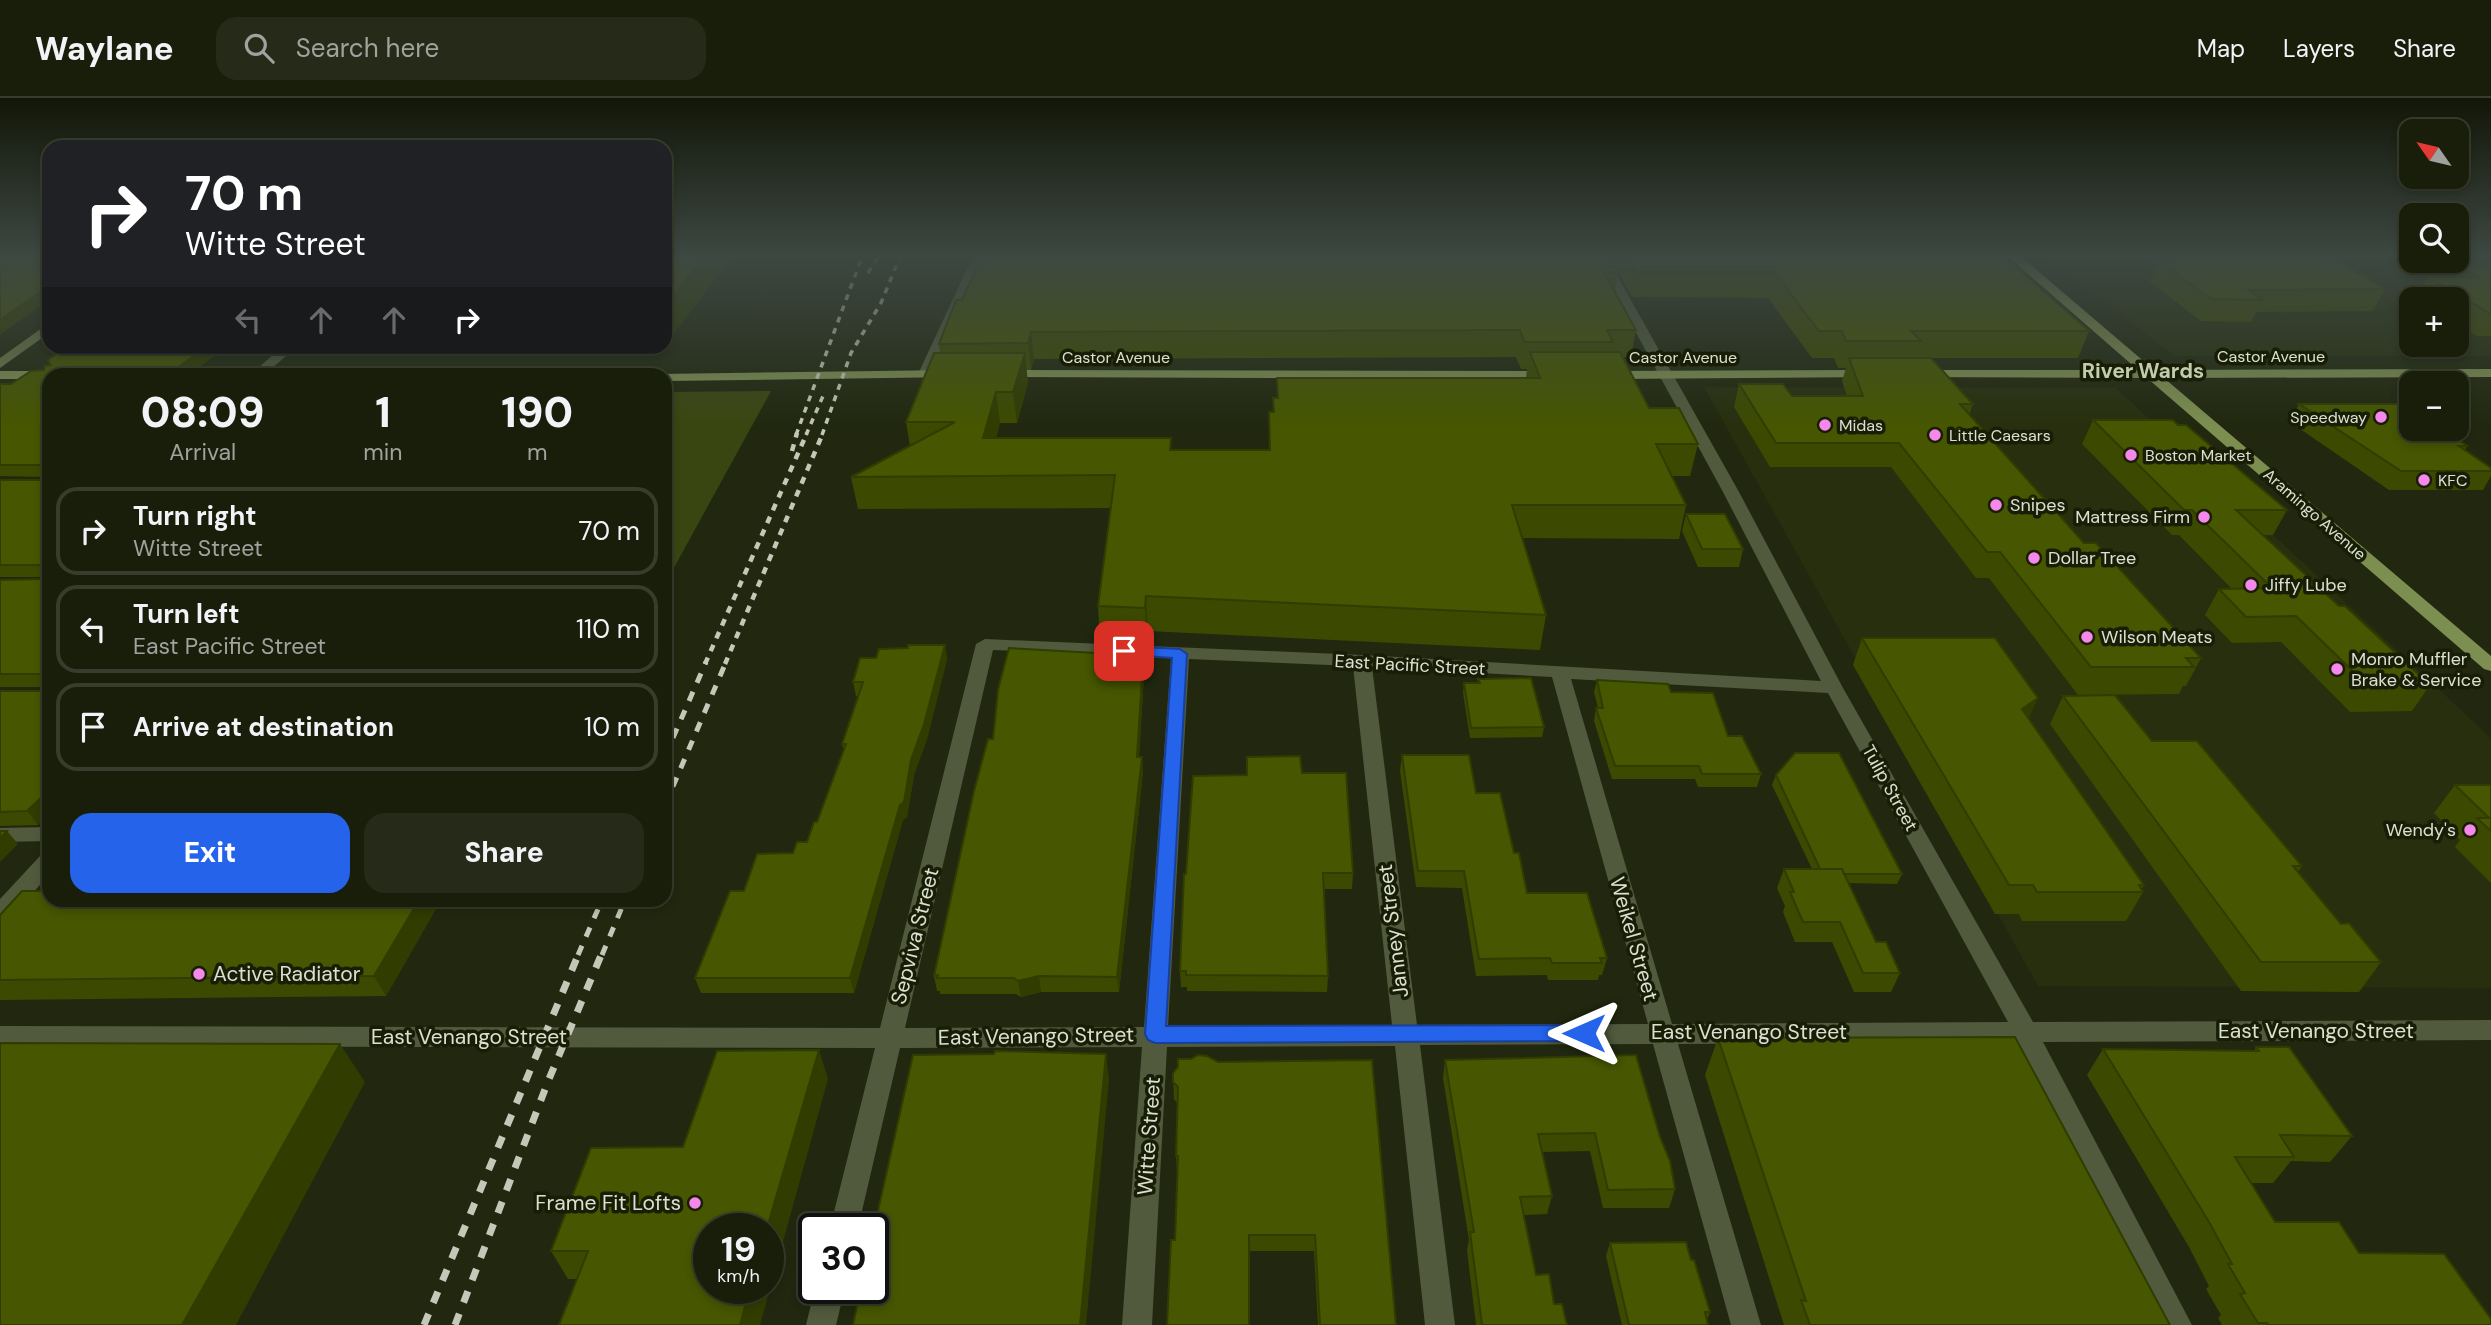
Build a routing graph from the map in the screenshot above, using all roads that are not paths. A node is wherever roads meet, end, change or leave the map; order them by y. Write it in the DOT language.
graph roads {
  1 [pos="954,311"];
  2 [pos="1631,311"];
  3 [pos="2079,311"];
  4 [pos="42,332"];
  5 [pos="282,354"];
  6 [pos="0,364"];
  7 [pos="264,368"];
  8 [pos="2152,373"];
  9 [pos="2491,373"];
  10 [pos="925,374"];
  11 [pos="966,374"];
  12 [pos="994,374"];
  13 [pos="1570,374"];
  14 [pos="1598,374"];
  15 [pos="1877,374"];
  16 [pos="1905,374"];
  17 [pos="0,375"];
  18 [pos="42,375"];
  19 [pos="1667,375"];
  20 [pos="672,377"];
  21 [pos="985,644"];
  22 [pos="1180,654"];
  23 [pos="1362,661"];
  24 [pos="2491,665"];
  25 [pos="1560,674"];
  26 [pos="1834,688"];
  27 [pos="42,834"];
  28 [pos="0,835"];
  29 [pos="42,869"];
  30 [pos="0,914"];
  31 [pos="2491,1030"];
  32 [pos="1661,1032"];
  33 [pos="2026,1033"];
  34 [pos="1155,1034"];
  35 [pos="1405,1034"];
  36 [pos="0,1036"];
  37 [pos="891,1038"];
  38 [pos="848,1213"];
  39 [pos="826,1304"];
  40 [pos="821,1325"];
  41 [pos="1137,1325"];
  42 [pos="1440,1325"];
  43 [pos="1746,1325"];
  44 [pos="2177,1325"];
  1 -- 10 [label="street"];
  2 -- 19 [label="street, Tulip Street"];
  3 -- 8 [label="main road, Aramingo Avenue"];
  4 -- 6 [label="main road"];
  5 -- 7 [label="street"];
  8 -- 9 [label="main road, Castor Avenue"];
  8 -- 16 [label="main road, Castor Avenue"];
  8 -- 24 [label="main road, Aramingo Avenue"];
  10 -- 11 [label="main road"];
  10 -- 20 [label="main road"];
  12 -- 13 [label="main road, Castor Avenue"];
  14 -- 19 [label="main road, Castor Avenue"];
  15 -- 19 [label="main road, Castor Avenue"];
  17 -- 18 [label="main road"];
  19 -- 26 [label="street, Tulip Street"];
  21 -- 22 [label="street, East Pacific Street"];
  21 -- 37 [label="street, Sepviva Street"];
  22 -- 23 [label="street, East Pacific Street"];
  22 -- 34 [label="street, Witte Street"];
  23 -- 25 [label="street, East Pacific Street"];
  23 -- 35 [label="street, Janney Street"];
  25 -- 26 [label="street, East Pacific Street"];
  25 -- 32 [label="street, Weikel Street"];
  26 -- 33 [label="street, Tulip Street"];
  27 -- 28 [label="street"];
  29 -- 30 [label="street"];
  31 -- 33 [label="street, East Venango Street"];
  32 -- 33 [label="street, East Venango Street"];
  32 -- 35 [label="street, East Venango Street"];
  32 -- 43 [label="street, Weikel Street"];
  33 -- 44 [label="street, Tulip Street"];
  34 -- 35 [label="street, East Venango Street"];
  34 -- 37 [label="street, East Venango Street"];
  34 -- 41 [label="street, Witte Street"];
  35 -- 42 [label="street, Janney Street"];
  36 -- 37 [label="street, East Venango Street"];
  37 -- 38 [label="street, Sepviva Street"];
  39 -- 40 [label="street"];
}
